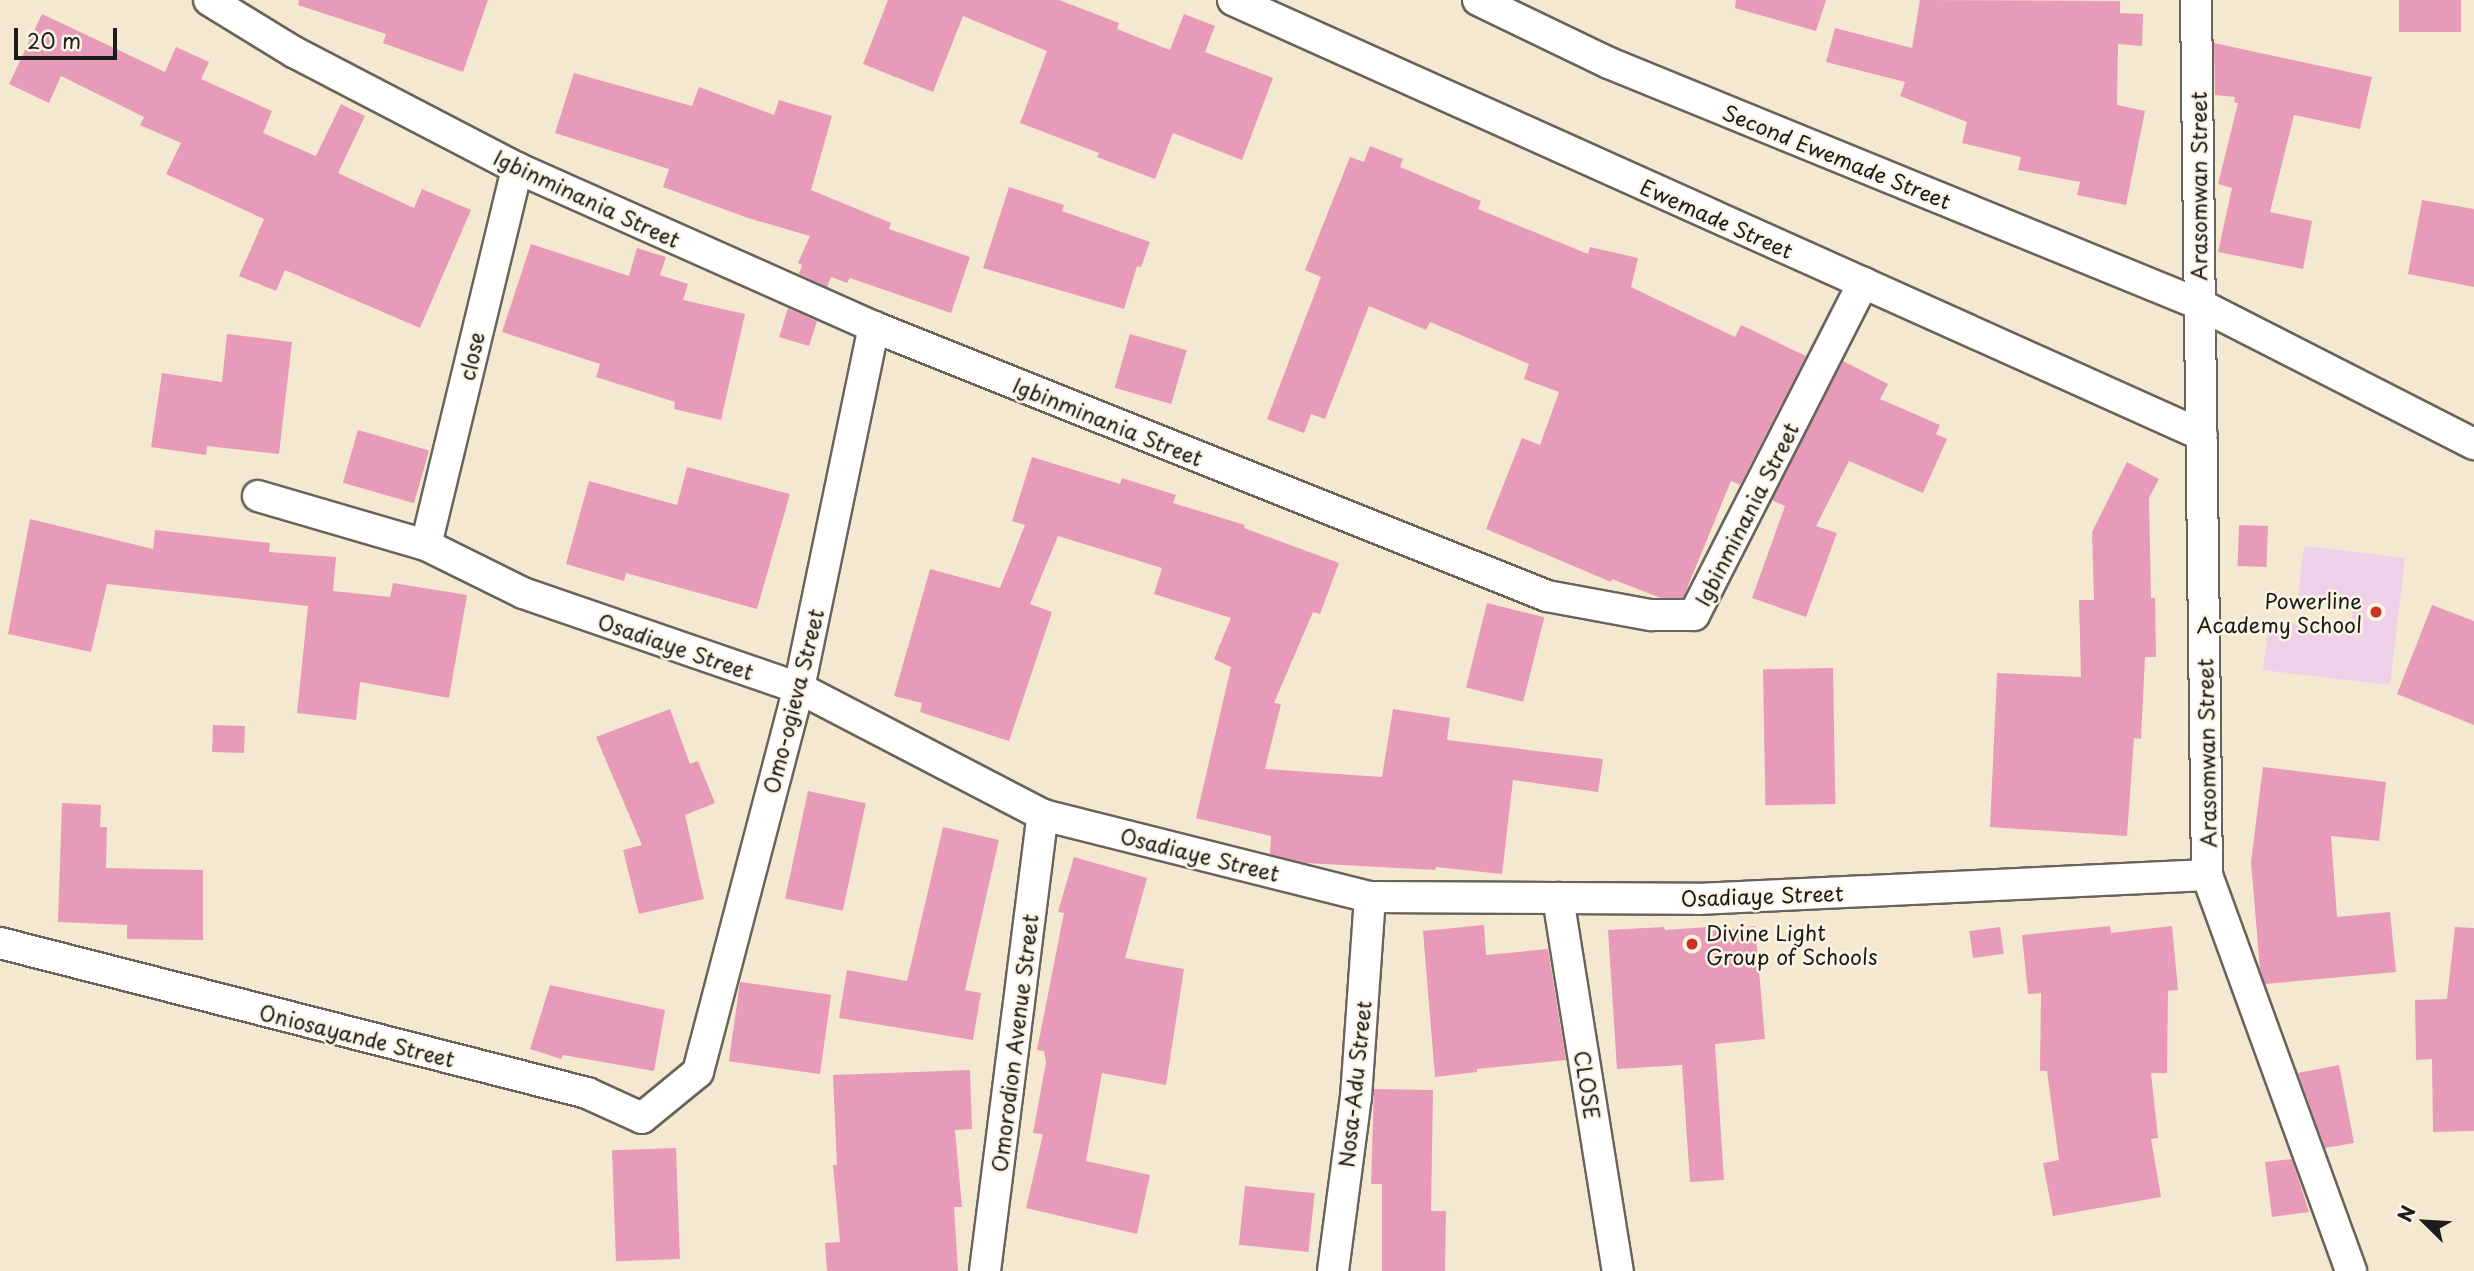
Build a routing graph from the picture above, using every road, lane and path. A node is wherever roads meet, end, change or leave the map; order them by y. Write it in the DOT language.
graph roads {
  1 [pos="209,0"];
  2 [pos="1233,0"];
  3 [pos="1478,0"];
  4 [pos="2196,0"];
  5 [pos="517,168"];
  6 [pos="1863,283"];
  7 [pos="2199,304"];
  8 [pos="874,327"];
  9 [pos="2202,435"];
  10 [pos="2474,444"];
  11 [pos="258,496"];
  12 [pos="426,545"];
  13 [pos="799,688"];
  14 [pos="1043,815"];
  15 [pos="2207,875"];
  16 [pos="1370,897"];
  17 [pos="1558,898"];
  18 [pos="0,943"];
  19 [pos="698,1072"];
  20 [pos="985,1271"];
  21 [pos="1333,1271"];
  22 [pos="1618,1271"];
  23 [pos="2351,1271"];
  1 -- 5 [label="street, Igbinminania Street"];
  2 -- 6 [label="street, Ewemade Street"];
  3 -- 7 [label="street, Second Ewemade Street"];
  4 -- 7 [label="street, Arasomwan Street"];
  5 -- 8 [label="street, Igbinminania Street"];
  5 -- 12 [label="street, close"];
  6 -- 8 [label="street, Igbinminania Street"];
  6 -- 9 [label="street, Ewemade Street"];
  7 -- 9 [label="street, Arasomwan Street"];
  7 -- 10 [label="street, Second Ewemade Street"];
  8 -- 13 [label="street, Omo-ogieva Street"];
  9 -- 15 [label="street, Arasomwan Street"];
  11 -- 12 [label="street, Osadiaye Street"];
  12 -- 13 [label="street, Osadiaye Street"];
  13 -- 14 [label="street, Osadiaye Street"];
  13 -- 19 [label="street, Omo-ogieva Street"];
  14 -- 16 [label="street, Osadiaye Street"];
  14 -- 20 [label="street, Omorodion Avenue Street"];
  15 -- 17 [label="street, Osadiaye Street"];
  15 -- 23 [label="street, Arasomwan Street"];
  16 -- 17 [label="street, Osadiaye Street"];
  16 -- 21 [label="street, Nosa-Adu Street"];
  17 -- 22 [label="street, CLOSE"];
  18 -- 19 [label="street, Oniosayande Street"];
}
